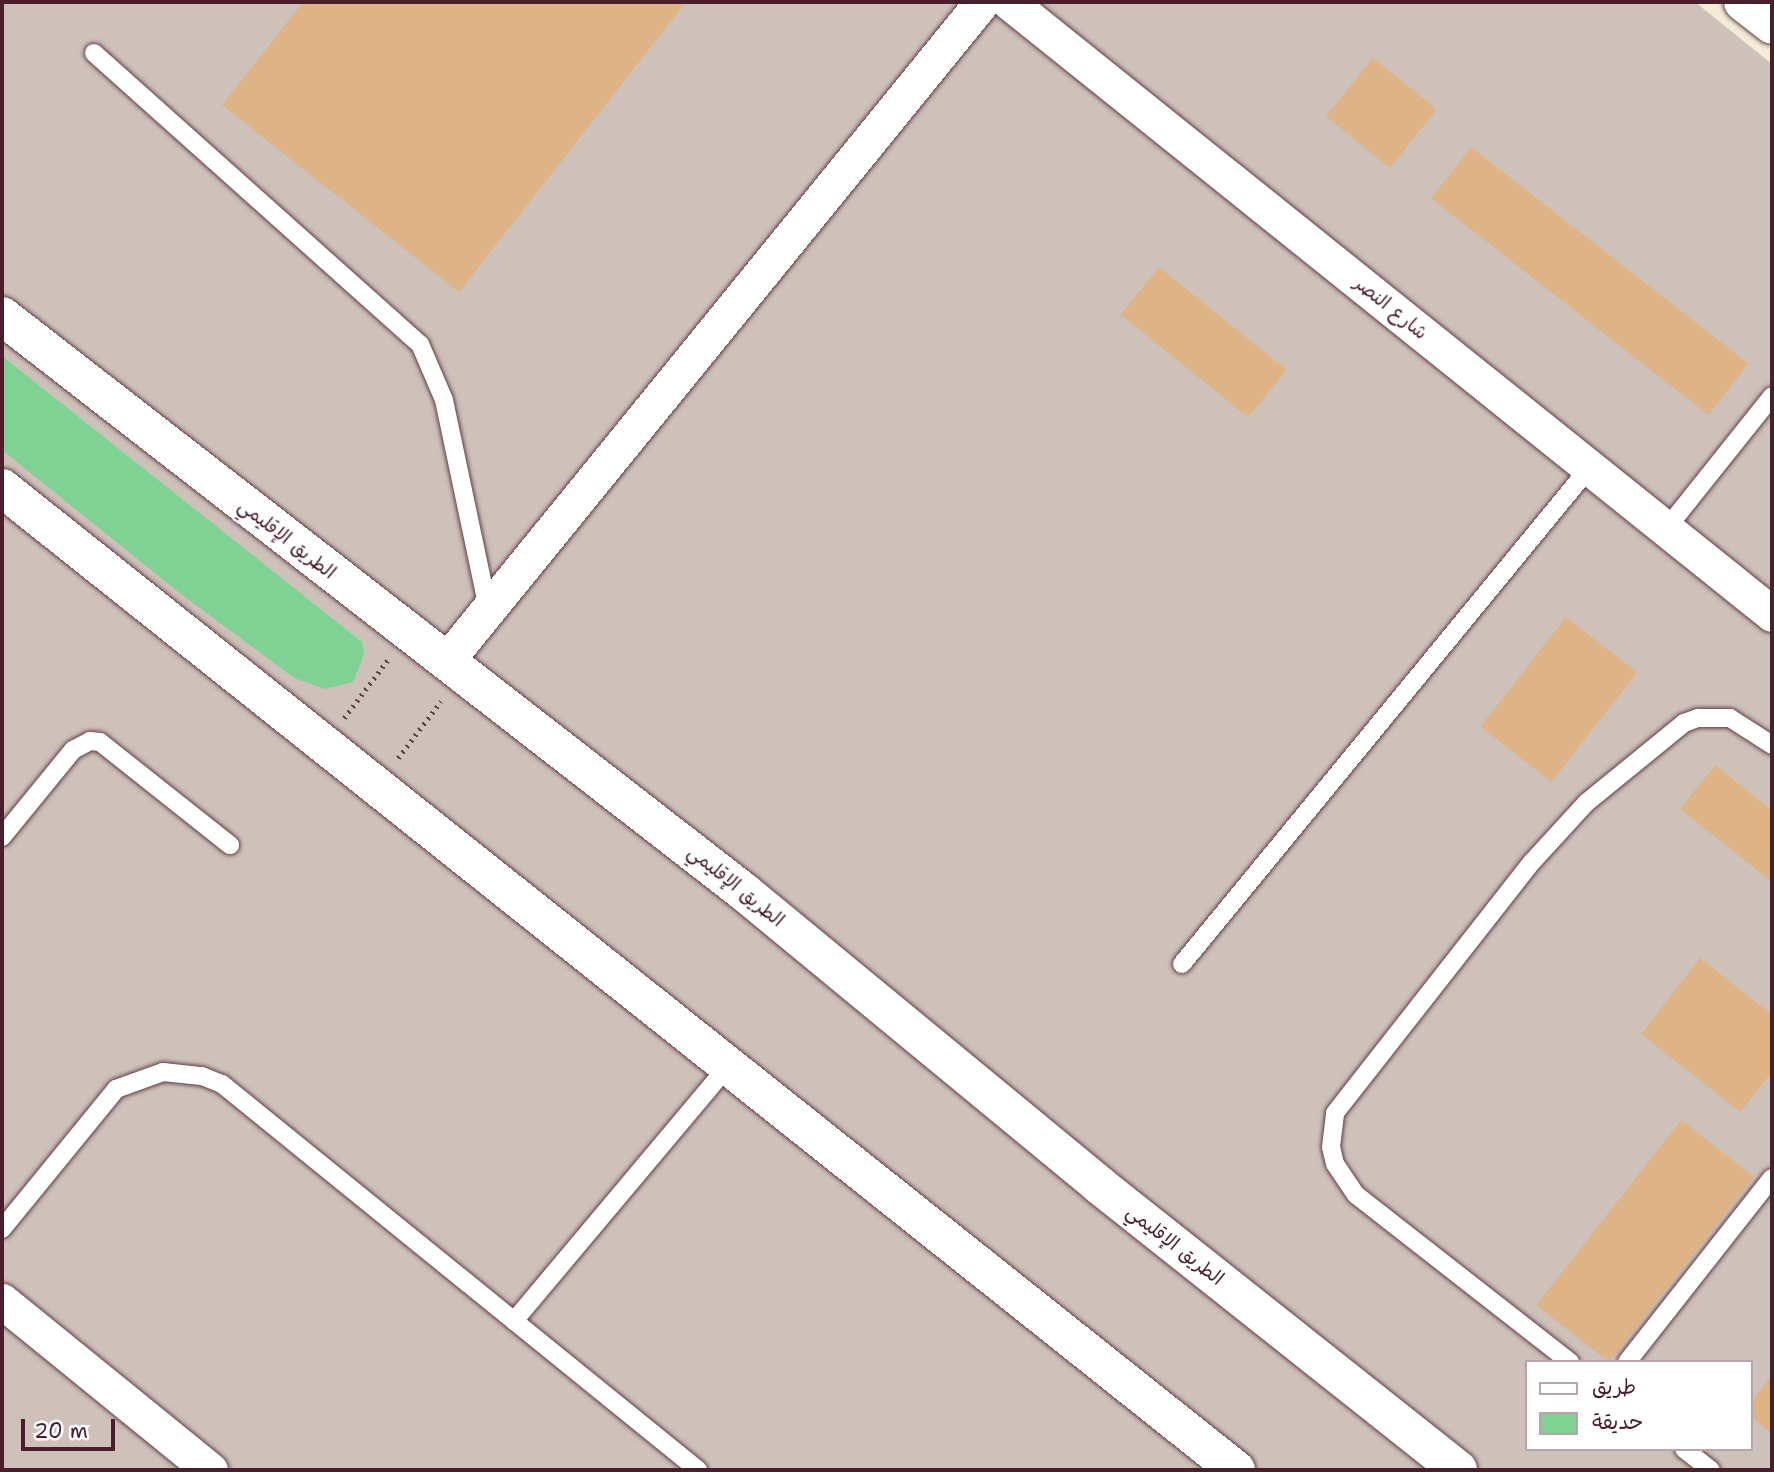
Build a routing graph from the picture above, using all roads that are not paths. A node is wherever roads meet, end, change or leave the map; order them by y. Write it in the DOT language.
graph roads {
  1 [pos="982,2"];
  2 [pos="1009,2"];
  3 [pos="1743,2"];
  4 [pos="1772,25"];
  5 [pos="94,53"];
  6 [pos="2,316"];
  7 [pos="1772,396"];
  8 [pos="1590,467"];
  9 [pos="2,488"];
  10 [pos="1666,528"];
  11 [pos="488,609"];
  12 [pos="1772,614"];
  13 [pos="455,666"];
  14 [pos="1772,745"];
  15 [pos="2,837"];
  16 [pos="230,845"];
  17 [pos="1182,964"];
  18 [pos="730,1064"];
  19 [pos="1772,1178"];
  20 [pos="2,1229"];
  21 [pos="2,1301"];
  22 [pos="514,1321"];
  23 [pos="1567,1360"];
  24 [pos="1630,1360"];
  25 [pos="1687,1451"];
  26 [pos="210,1470"];
  27 [pos="698,1470"];
  28 [pos="1236,1470"];
  29 [pos="1458,1470"];
  30 [pos="1711,1470"];
  1 -- 11 [label="street"];
  2 -- 8 [label="street, شارع النصر"];
  3 -- 4 [label="main road"];
  5 -- 11 [label="lane"];
  6 -- 13 [label="main road, الطريق الإقليمي"];
  7 -- 10 [label="lane"];
  8 -- 10 [label="street, شارع النصر"];
  8 -- 17 [label="lane"];
  9 -- 18 [label="main road"];
  10 -- 12 [label="street, شارع النصر"];
  11 -- 13 [label="street"];
  13 -- 29 [label="main road, الطريق الإقليمي"];
  14 -- 23 [label="lane"];
  15 -- 16 [label="lane"];
  18 -- 22 [label="lane"];
  18 -- 28 [label="main road"];
  19 -- 24 [label="lane"];
  20 -- 22 [label="lane"];
  21 -- 26 [label="street"];
  22 -- 27 [label="lane"];
  25 -- 30 [label="lane"];
}
